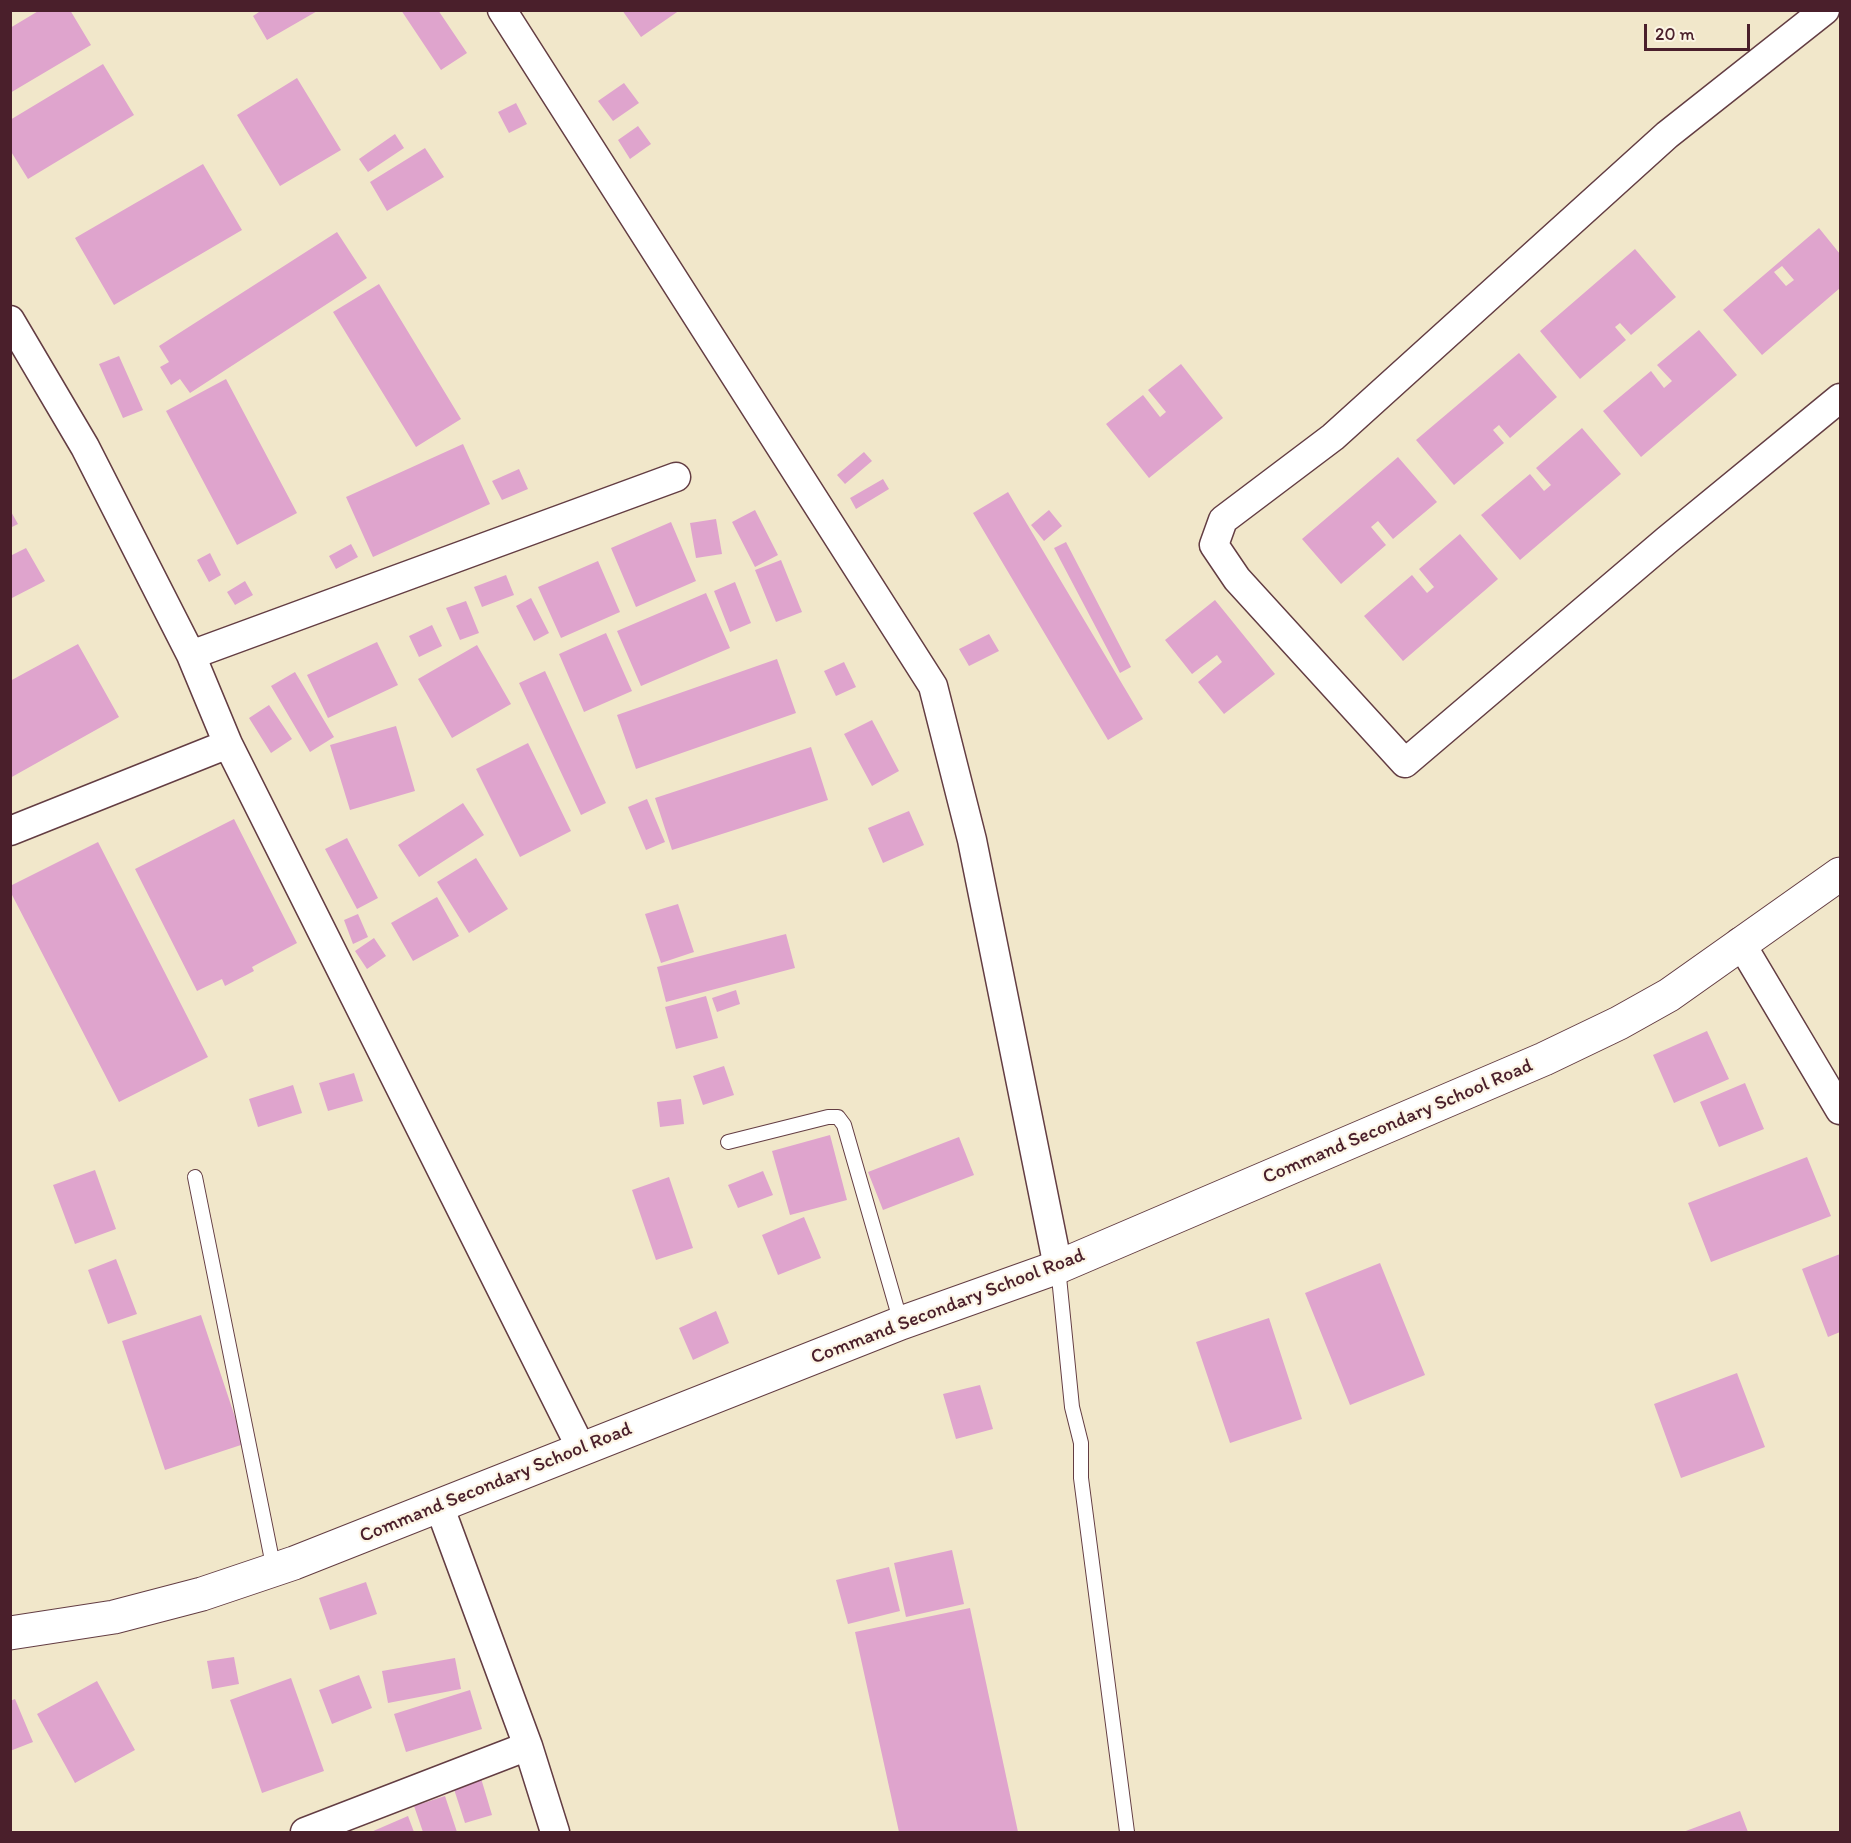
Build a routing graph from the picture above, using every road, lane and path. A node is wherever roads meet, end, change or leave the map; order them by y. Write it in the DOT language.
graph roads {
  1 [pos="502,10"];
  2 [pos="1826,10"];
  3 [pos="10,320"];
  4 [pos="1840,398"];
  5 [pos="676,477"];
  6 [pos="191,655"];
  7 [pos="228,744"];
  8 [pos="10,831"];
  9 [pos="1840,874"];
  10 [pos="1740,942"];
  11 [pos="1840,1110"];
  12 [pos="728,1142"];
  13 [pos="195,1177"];
  14 [pos="1058,1267"];
  15 [pos="901,1323"];
  16 [pos="580,1448"];
  17 [pos="440,1508"];
  18 [pos="274,1570"];
  19 [pos="10,1633"];
  20 [pos="528,1746"];
  21 [pos="305,1833"];
  22 [pos="555,1833"];
  23 [pos="1127,1833"];
  1 -- 14 [label="street"];
  2 -- 4 [label="street"];
  3 -- 6 [label="street"];
  5 -- 6 [label="street"];
  6 -- 7 [label="street"];
  7 -- 8 [label="street"];
  7 -- 16 [label="street"];
  9 -- 10 [label="main road, Command Secondary School Road"];
  10 -- 11 [label="street"];
  10 -- 14 [label="main road, Command Secondary School Road"];
  12 -- 15 [label="lane"];
  13 -- 18 [label="lane"];
  14 -- 15 [label="main road, Command Secondary School Road"];
  14 -- 23 [label="lane"];
  15 -- 16 [label="main road, Command Secondary School Road"];
  16 -- 17 [label="main road, Command Secondary School Road"];
  17 -- 18 [label="main road, Command Secondary School Road"];
  17 -- 20 [label="street"];
  18 -- 19 [label="main road, Command Secondary School Road"];
  20 -- 21 [label="street"];
  20 -- 22 [label="street"];
}
